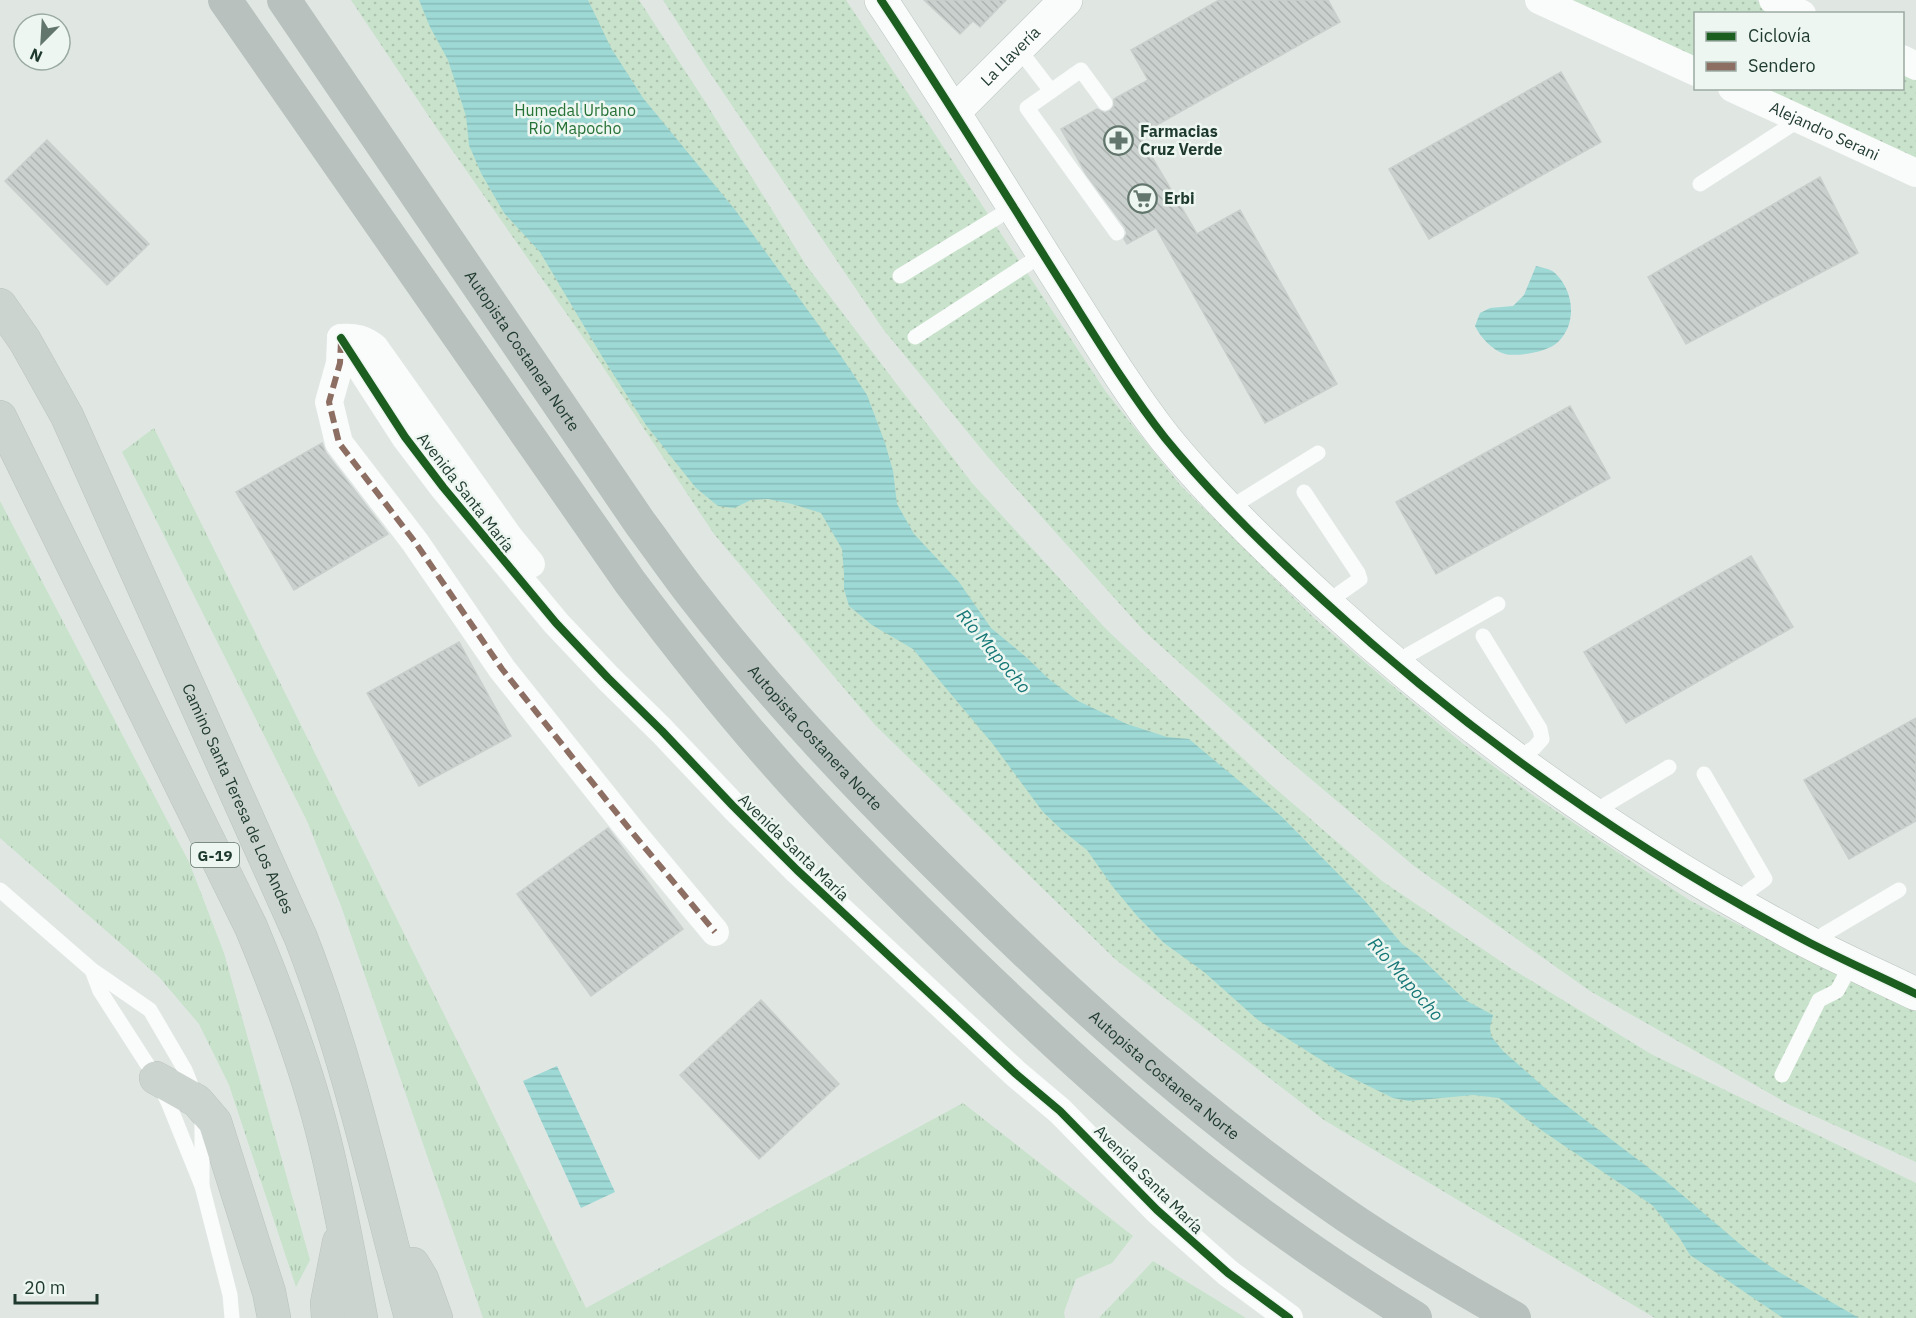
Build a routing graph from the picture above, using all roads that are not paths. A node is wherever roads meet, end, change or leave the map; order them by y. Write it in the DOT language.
graph roads {
  1 [pos="225,0"];
  2 [pos="284,0"];
  3 [pos="881,0"];
  4 [pos="1066,0"];
  5 [pos="1539,0"];
  6 [pos="1773,0"];
  7 [pos="1798,12"];
  8 [pos="1018,48"];
  9 [pos="1694,72"];
  10 [pos="1736,90"];
  11 [pos="1051,91"];
  12 [pos="1105,103"];
  13 [pos="955,111"];
  14 [pos="1799,120"];
  15 [pos="1916,173"];
  16 [pos="1700,184"];
  17 [pos="1014,207"];
  18 [pos="1117,233"];
  19 [pos="1043,254"];
  20 [pos="900,276"];
  21 [pos="0,305"];
  22 [pos="915,337"];
  23 [pos="0,417"];
  24 [pos="1318,453"];
  25 [pos="1304,492"];
  26 [pos="1228,509"];
  27 [pos="1326,603"];
  28 [pos="1498,604"];
  29 [pos="1483,636"];
  30 [pos="1394,663"];
  31 [pos="1516,759"];
  32 [pos="1669,767"];
  33 [pos="1704,774"];
  34 [pos="1592,813"];
  35 [pos="0,890"];
  36 [pos="1899,890"];
  37 [pos="1735,901"];
  38 [pos="715,932"];
  39 [pos="1810,943"];
  40 [pos="1852,963"];
  41 [pos="92,970"];
  42 [pos="1916,994"];
  43 [pos="1782,1075"];
  44 [pos="156,1078"];
  45 [pos="197,1101"];
  46 [pos="202,1186"];
  47 [pos="379,1198"];
  48 [pos="343,1222"];
  49 [pos="232,1318"];
  50 [pos="274,1318"];
  51 [pos="328,1318"];
  52 [pos="360,1318"];
  53 [pos="411,1318"];
  54 [pos="436,1318"];
  55 [pos="1289,1318"];
  56 [pos="1415,1318"];
  57 [pos="1514,1318"];
  1 -- 56 [label="highway"];
  2 -- 57 [label="highway, Autopista Costanera Norte"];
  3 -- 13 [label="street"];
  4 -- 8 [label="street, La Llavería"];
  5 -- 9 [label="street"];
  6 -- 7 [label="street"];
  8 -- 11 [label="lane"];
  8 -- 13 [label="street, La Llavería"];
  10 -- 14 [label="street, Alejandro Serani"];
  11 -- 12 [label="lane"];
  11 -- 18 [label="lane"];
  13 -- 17 [label="street"];
  14 -- 15 [label="street, Alejandro Serani"];
  14 -- 16 [label="lane"];
  17 -- 19 [label="street"];
  17 -- 20 [label="lane"];
  19 -- 22 [label="lane"];
  19 -- 26 [label="street"];
  21 -- 47 [label="main road, Camino Santa Teresa de Los Andes / G-19"];
  23 -- 48 [label="main road, G-19"];
  24 -- 26 [label="lane"];
  25 -- 27 [label="lane"];
  26 -- 27 [label="street"];
  27 -- 30 [label="street"];
  28 -- 30 [label="lane"];
  29 -- 31 [label="lane"];
  30 -- 31 [label="street"];
  31 -- 34 [label="street"];
  32 -- 34 [label="lane"];
  33 -- 37 [label="lane"];
  34 -- 37 [label="street"];
  35 -- 41 [label="lane"];
  36 -- 39 [label="lane"];
  37 -- 39 [label="street"];
  38 -- 55 [label="street, Avenida Santa María"];
  39 -- 40 [label="street"];
  40 -- 42 [label="street"];
  40 -- 43 [label="lane"];
  41 -- 44 [label="lane"];
  41 -- 45 [label="lane"];
  44 -- 45 [label="main road"];
  44 -- 46 [label="lane"];
  45 -- 46 [label="lane"];
  45 -- 50 [label="main road"];
  46 -- 49 [label="lane"];
  47 -- 53 [label="main road, Camino Santa Teresa de Los Andes / G-19"];
  47 -- 54 [label="main road"];
  48 -- 51 [label="main road"];
  48 -- 52 [label="main road, G-19"];
}
